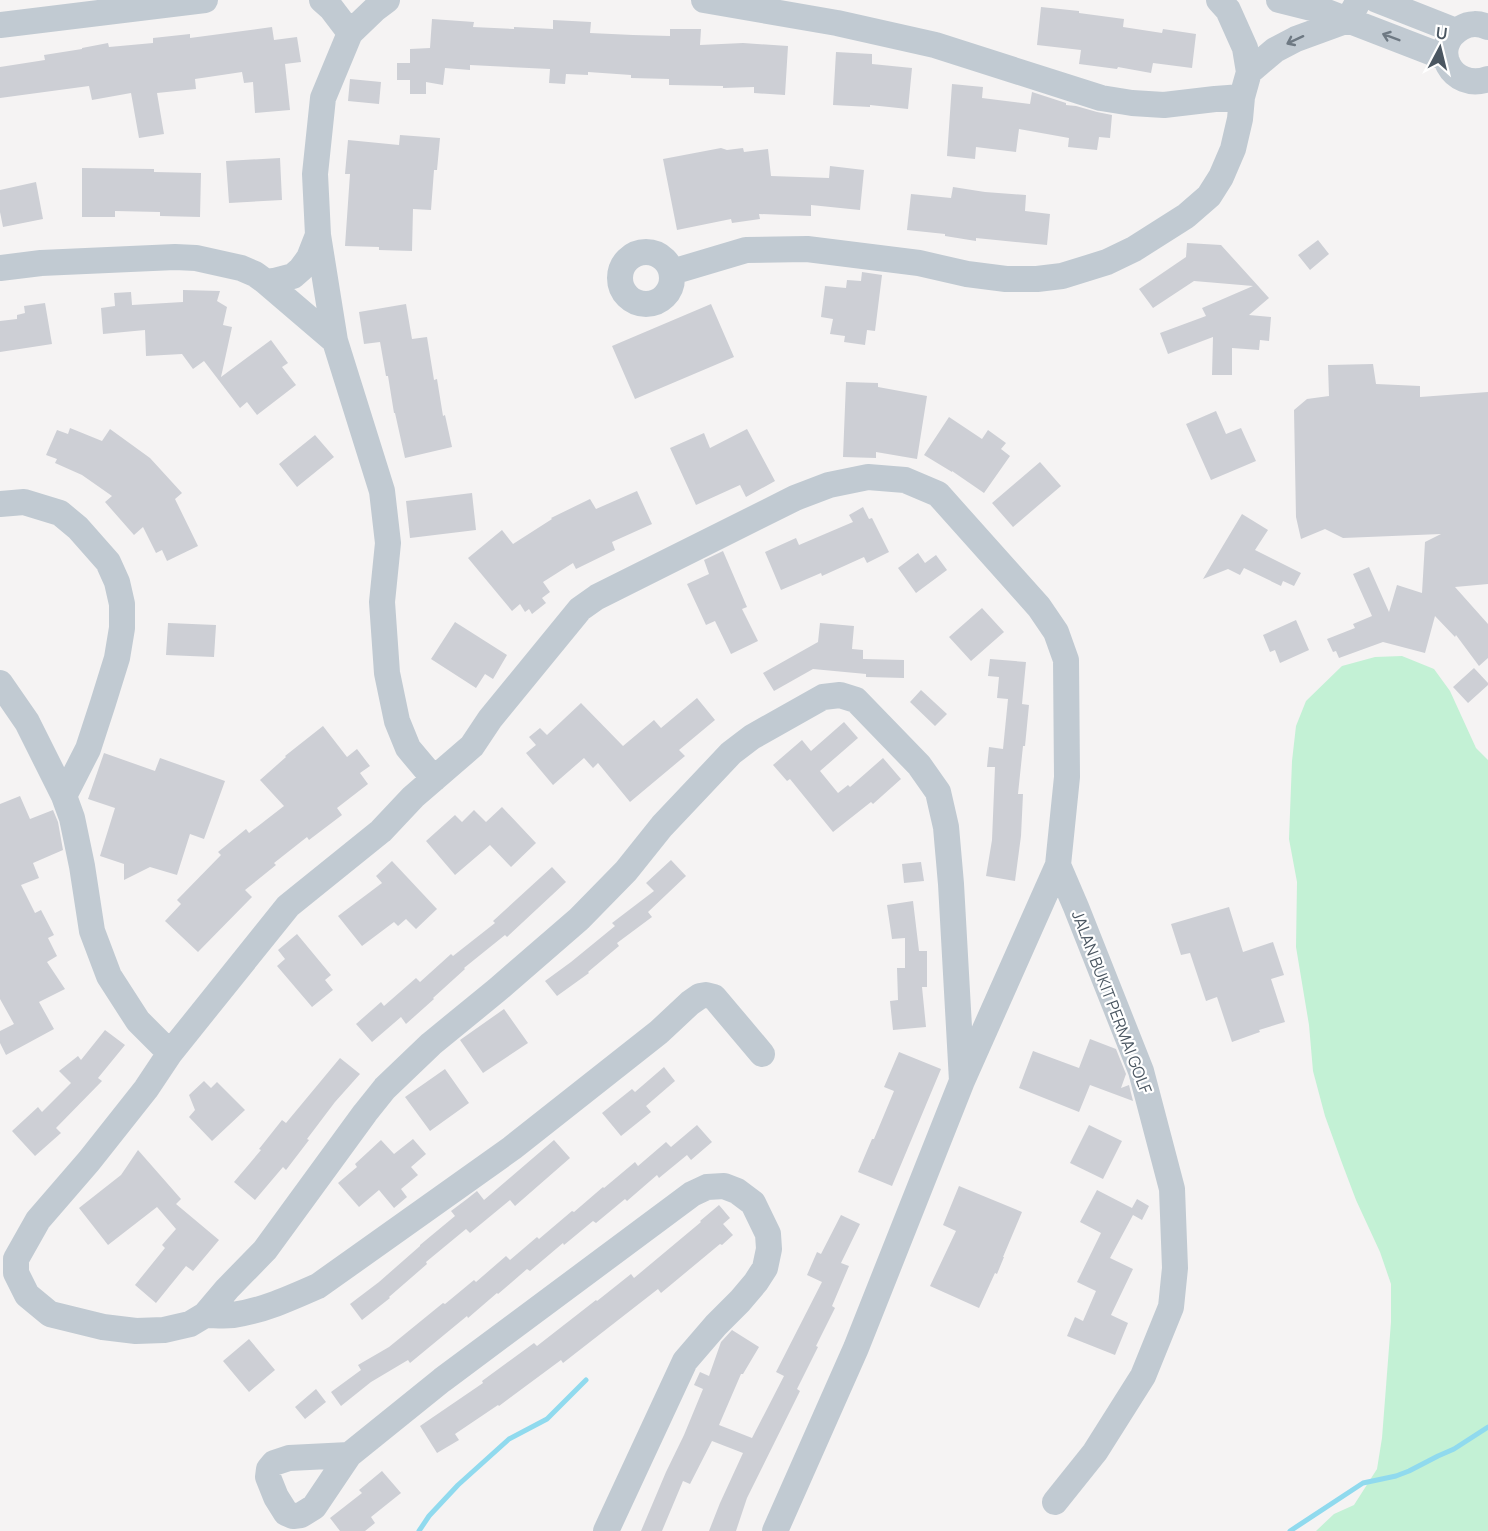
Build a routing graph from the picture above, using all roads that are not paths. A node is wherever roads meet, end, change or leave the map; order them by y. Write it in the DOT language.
graph roads {
  1 [pos="205,0"];
  2 [pos="322,0"];
  3 [pos="387,0"];
  4 [pos="704,0"];
  5 [pos="1219,0"];
  6 [pos="1279,0"];
  7 [pos="1377,0"];
  8 [pos="1354,10"];
  9 [pos="0,25"];
  10 [pos="1488,27"];
  11 [pos="1456,31"];
  12 [pos="350,33"];
  13 [pos="1446,58"];
  14 [pos="1250,72"];
  15 [pos="1488,79"];
  16 [pos="1242,98"];
  17 [pos="318,235"];
  18 [pos="0,268"];
  19 [pos="672,272"];
  20 [pos="266,282"];
  21 [pos="335,341"];
  22 [pos="0,504"];
  23 [pos="0,683"];
  24 [pos="434,779"];
  25 [pos="64,796"];
  26 [pos="1058,865"];
  27 [pos="170,1053"];
  28 [pos="762,1054"];
  29 [pos="962,1082"];
  30 [pos="8,1260"];
  31 [pos="205,1315"];
  32 [pos="349,1455"];
  33 [pos="1055,1502"];
  34 [pos="606,1531"];
  35 [pos="775,1531"];
  1 -- 9 [label="street"];
  2 -- 12 [label="street"];
  3 -- 12 [label="street"];
  4 -- 16 [label="street"];
  5 -- 14 [label="street"];
  6 -- 8 [label="street"];
  7 -- 11 [label="street"];
  13 -- 8 [label="street, one-way"];
  8 -- 14 [label="street, one-way"];
  10 -- 11 [label="street"];
  11 -- 13 [label="street"];
  12 -- 17 [label="street"];
  13 -- 15 [label="street"];
  14 -- 16 [label="street"];
  16 -- 19 [label="street"];
  17 -- 20 [label="street"];
  17 -- 21 [label="street"];
  18 -- 20 [label="street"];
  20 -- 21 [label="street"];
  21 -- 24 [label="street"];
  22 -- 25 [label="street"];
  23 -- 25 [label="street"];
  24 -- 26 [label="street"];
  24 -- 27 [label="street"];
  25 -- 27 [label="street"];
  26 -- 29 [label="street"];
  26 -- 33 [label="street, JALAN BUKIT PERMAI GOLF"];
  27 -- 30 [label="street"];
  28 -- 31 [label="street"];
  29 -- 31 [label="street"];
  29 -- 35 [label="street"];
  30 -- 31 [label="street"];
  32 -- 34 [label="street"];
}
